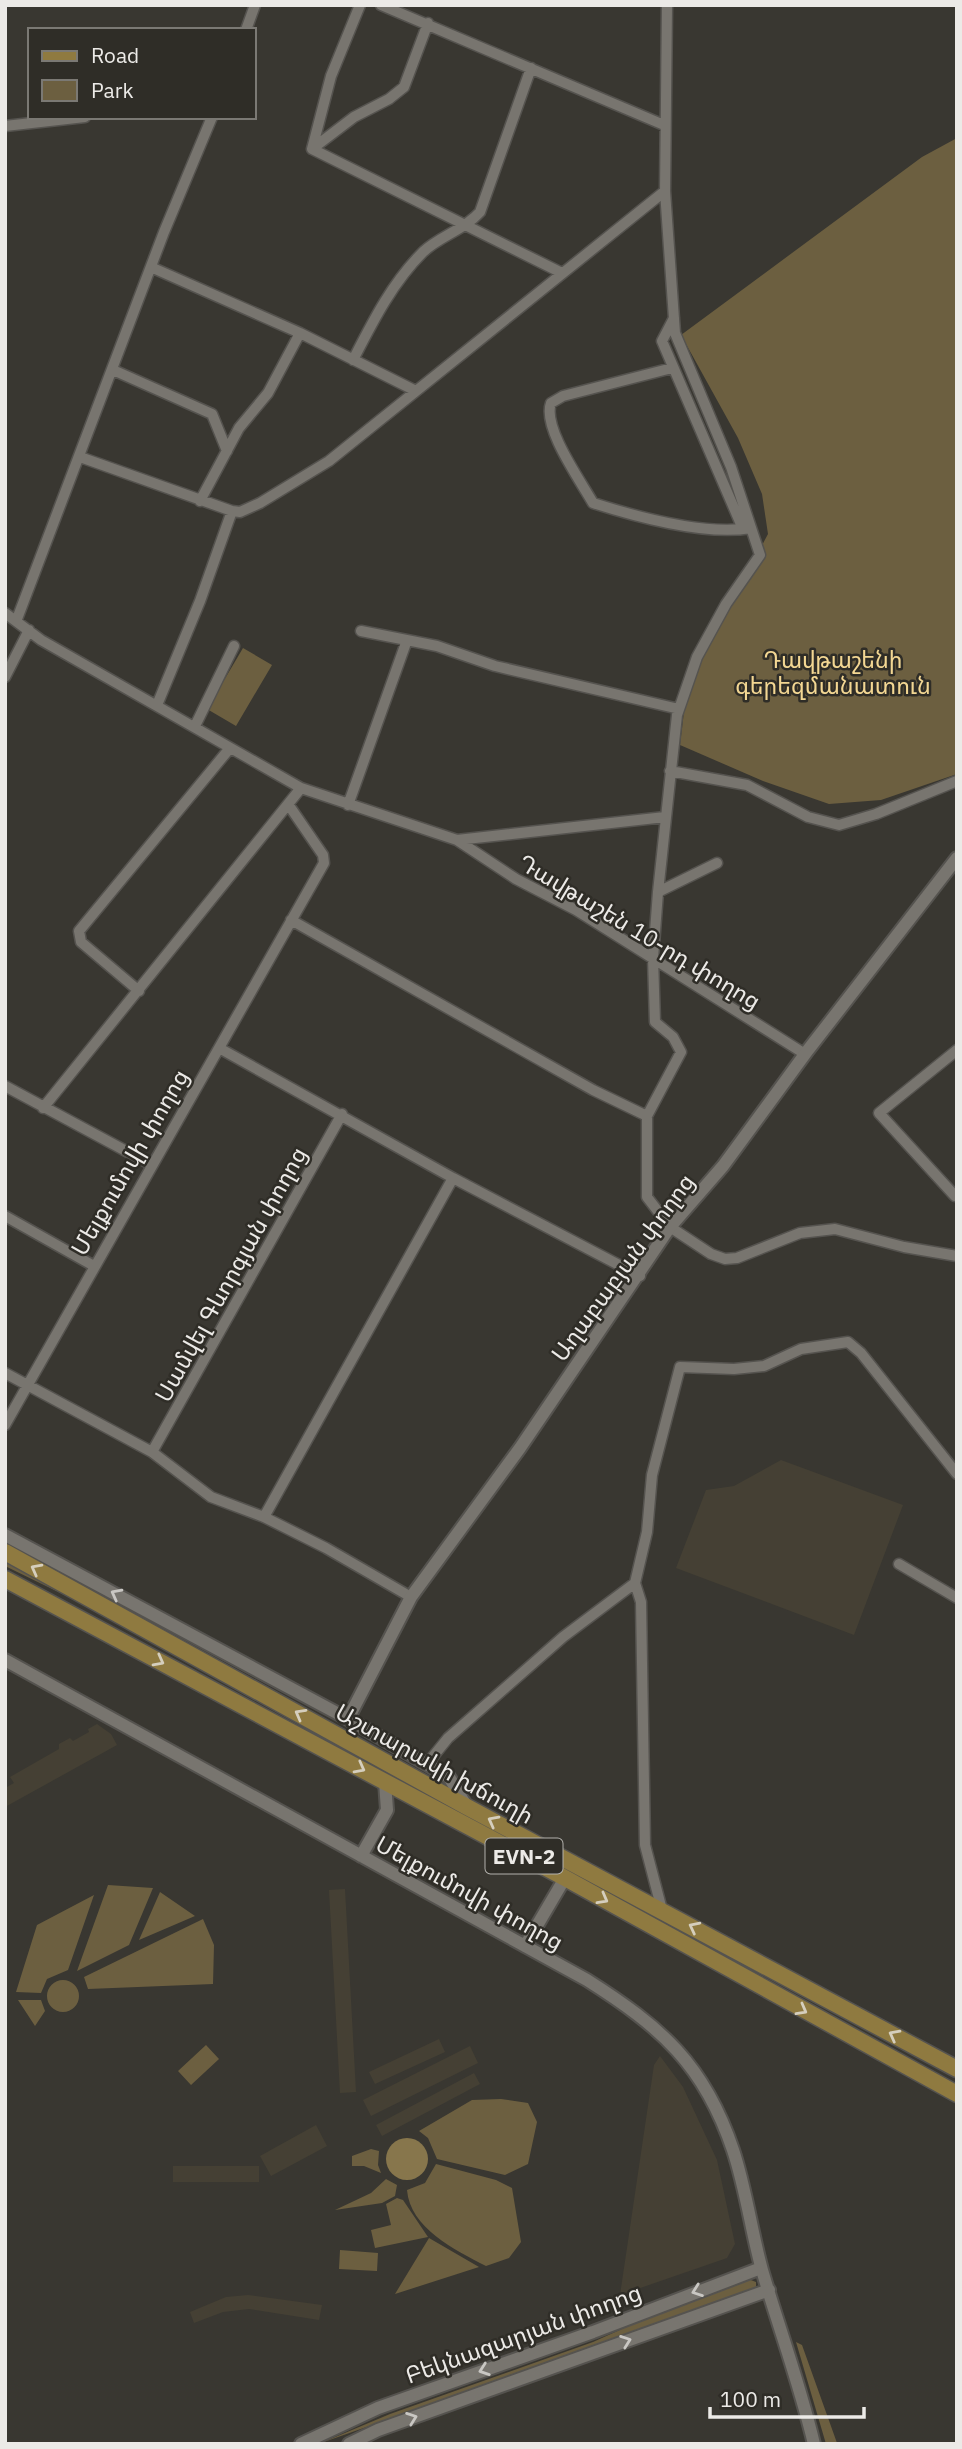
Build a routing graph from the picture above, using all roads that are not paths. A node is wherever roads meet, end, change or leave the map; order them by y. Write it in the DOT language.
graph roads {
  1 [pos="255,5"];
  2 [pos="360,5"];
  3 [pos="381,5"];
  4 [pos="667,5"];
  5 [pos="428,23"];
  6 [pos="247,28"];
  7 [pos="531,68"];
  8 [pos="67,119"];
  9 [pos="211,119"];
  10 [pos="664,125"];
  11 [pos="5,126"];
  12 [pos="312,149"];
  13 [pos="665,191"];
  14 [pos="467,226"];
  15 [pos="153,268"];
  16 [pos="562,273"];
  17 [pos="674,318"];
  18 [pos="300,333"];
  19 [pos="353,360"];
  20 [pos="672,368"];
  21 [pos="113,370"];
  22 [pos="416,391"];
  23 [pos="227,451"];
  24 [pos="80,457"];
  25 [pos="200,501"];
  26 [pos="232,511"];
  27 [pos="747,529"];
  28 [pos="5,613"];
  29 [pos="17,620"];
  30 [pos="29,630"];
  31 [pos="362,631"];
  32 [pos="407,640"];
  33 [pos="234,646"];
  34 [pos="5,677"];
  35 [pos="157,705"];
  36 [pos="679,709"];
  37 [pos="195,726"];
  38 [pos="230,748"];
  39 [pos="670,771"];
  40 [pos="957,781"];
  41 [pos="301,788"];
  42 [pos="288,804"];
  43 [pos="348,805"];
  44 [pos="665,817"];
  45 [pos="457,840"];
  46 [pos="957,858"];
  47 [pos="717,863"];
  48 [pos="658,892"];
  49 [pos="291,920"];
  50 [pos="653,958"];
  51 [pos="139,991"];
  52 [pos="219,1048"];
  53 [pos="957,1049"];
  54 [pos="805,1054"];
  55 [pos="5,1086"];
  56 [pos="43,1108"];
  57 [pos="342,1114"];
  58 [pos="648,1116"];
  59 [pos="152,1165"];
  60 [pos="453,1178"];
  61 [pos="956,1196"];
  62 [pos="5,1216"];
  63 [pos="670,1227"];
  64 [pos="957,1256"];
  65 [pos="94,1266"];
  66 [pos="640,1276"];
  67 [pos="5,1373"];
  68 [pos="29,1386"];
  69 [pos="5,1425"];
  70 [pos="152,1452"];
  71 [pos="957,1474"];
  72 [pos="264,1517"];
  73 [pos="5,1535"];
  74 [pos="5,1552"];
  75 [pos="899,1564"];
  76 [pos="5,1579"];
  77 [pos="635,1583"];
  78 [pos="411,1597"];
  79 [pos="957,1598"];
  80 [pos="111,1609"];
  81 [pos="99,1629"];
  82 [pos="5,1660"];
  83 [pos="348,1719"];
  84 [pos="427,1764"];
  85 [pos="385,1782"];
  86 [pos="467,1807"];
  87 [pos="360,1856"];
  88 [pos="565,1878"];
  89 [pos="662,1910"];
  90 [pos="524,1946"];
  91 [pos="956,2069"];
  92 [pos="951,2091"];
  93 [pos="761,2267"];
  94 [pos="768,2290"];
  95 [pos="301,2444"];
  96 [pos="349,2444"];
  97 [pos="814,2444"];
  1 -- 6 [label="street"];
  2 -- 12 [label="street"];
  3 -- 5 [label="street"];
  4 -- 10 [label="street"];
  5 -- 7 [label="street"];
  5 -- 12 [label="street"];
  7 -- 10 [label="street"];
  7 -- 14 [label="street"];
  8 -- 11 [label="street"];
  9 -- 15 [label="street"];
  10 -- 13 [label="street"];
  12 -- 14 [label="street"];
  13 -- 16 [label="street"];
  13 -- 17 [label="street"];
  14 -- 16 [label="street"];
  14 -- 19 [label="street"];
  15 -- 18 [label="street"];
  15 -- 21 [label="street"];
  16 -- 22 [label="street"];
  17 -- 20 [label="street"];
  17 -- 27 [label="street"];
  18 -- 19 [label="street"];
  18 -- 23 [label="street"];
  19 -- 22 [label="street"];
  20 -- 27 [label="street"];
  20 -- 27 [label="street"];
  21 -- 23 [label="street"];
  21 -- 24 [label="street"];
  22 -- 26 [label="street"];
  23 -- 25 [label="street"];
  24 -- 25 [label="street"];
  24 -- 29 [label="street"];
  25 -- 26 [label="street"];
  26 -- 35 [label="street"];
  27 -- 36 [label="street"];
  28 -- 29 [label="street"];
  29 -- 30 [label="street"];
  30 -- 34 [label="street"];
  30 -- 35 [label="street"];
  31 -- 32 [label="street"];
  32 -- 36 [label="street"];
  32 -- 43 [label="street"];
  33 -- 37 [label="street"];
  35 -- 37 [label="street"];
  36 -- 39 [label="street"];
  37 -- 38 [label="street"];
  38 -- 41 [label="street"];
  38 -- 51 [label="street"];
  39 -- 40 [label="street"];
  39 -- 44 [label="street"];
  41 -- 42 [label="street"];
  41 -- 43 [label="street"];
  42 -- 49 [label="street, Մելքումովի փողոց"];
  42 -- 51 [label="street"];
  43 -- 45 [label="street"];
  44 -- 45 [label="street"];
  44 -- 48 [label="street"];
  45 -- 50 [label="street, Դավթաշեն 10-րդ փողոց"];
  46 -- 54 [label="street, Աղաբաբյան փողոց"];
  47 -- 48 [label="street"];
  48 -- 50 [label="street"];
  49 -- 52 [label="street, Մելքումովի փողոց"];
  49 -- 58 [label="street"];
  50 -- 54 [label="street, Դավթաշեն 10-րդ փողոց"];
  50 -- 58 [label="street"];
  51 -- 56 [label="street"];
  52 -- 57 [label="street"];
  52 -- 59 [label="street, Մելքումովի փողոց"];
  53 -- 61 [label="street"];
  54 -- 63 [label="street, Աղաբաբյան փողոց"];
  55 -- 56 [label="street"];
  56 -- 59 [label="street"];
  57 -- 60 [label="street"];
  57 -- 70 [label="street, Սամվել Գևորգյան փողոց"];
  58 -- 63 [label="street"];
  59 -- 65 [label="street, Մելքումովի փողոց"];
  60 -- 66 [label="street"];
  60 -- 72 [label="street"];
  62 -- 65 [label="street"];
  63 -- 64 [label="street"];
  63 -- 66 [label="street, Աղաբաբյան փողոց"];
  65 -- 68 [label="street, Մելքումովի փողոց"];
  66 -- 78 [label="street, Աղաբաբյան փողոց"];
  67 -- 68 [label="street"];
  68 -- 69 [label="street, Մելքումովի փողոց"];
  68 -- 70 [label="street"];
  70 -- 72 [label="street"];
  71 -- 77 [label="street"];
  72 -- 78 [label="street"];
  83 -- 73 [label="street, one-way"];
  80 -- 74 [label="main road, Աշտարակի խճուղի / EVN-2, one-way"];
  75 -- 79 [label="street"];
  76 -- 81 [label="main road, Աշտարակի խճուղի / EVN-2"];
  77 -- 84 [label="street"];
  77 -- 89 [label="street"];
  78 -- 83 [label="street, Աղաբաբյան փողոց"];
  80 -- 81 [label="main road"];
  86 -- 80 [label="main road, Աշտարակի խճուղի / EVN-2, one-way"];
  81 -- 85 [label="main road, Աշտարակի խճուղի / EVN-2, one-way"];
  82 -- 87 [label="street, Մելքումովի փողոց"];
  83 -- 84 [label="street"];
  84 -- 86 [label="street"];
  85 -- 87 [label="street"];
  85 -- 88 [label="main road, Աշտարակի խճուղի / EVN-2"];
  89 -- 86 [label="main road, Աշտարակի խճուղի / EVN-2, one-way"];
  87 -- 90 [label="street, Մելքումովի փողոց"];
  88 -- 90 [label="street"];
  88 -- 92 [label="main road, Աշտարակի խճուղի / EVN-2, one-way"];
  91 -- 89 [label="main road, Աշտարակի խճուղի / EVN-2, one-way"];
  90 -- 93 [label="street, Մելքումովի փողոց"];
  91 -- 92 [label="main road"];
  93 -- 94 [label="street, Մելքումովի փողոց"];
  93 -- 95 [label="street, Բեկնազարյան փողոց, one-way"];
  96 -- 94 [label="street, Բեկնազարյան փողոց, one-way"];
  94 -- 97 [label="street, Մելքումովի փողոց"];
}
